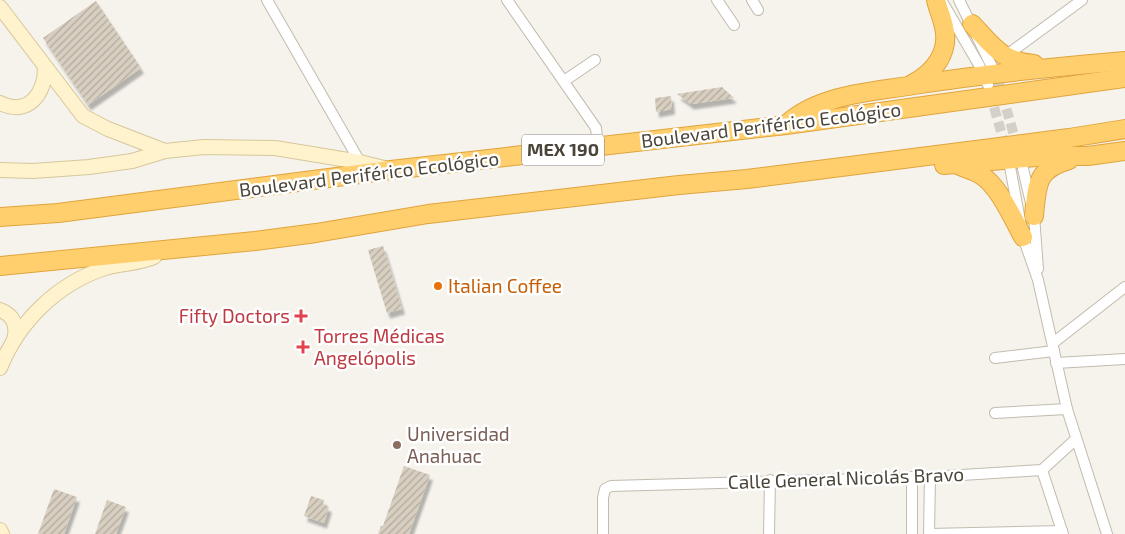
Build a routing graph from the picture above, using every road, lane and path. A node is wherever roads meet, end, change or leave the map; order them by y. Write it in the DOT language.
graph roads {
  1 [pos="267,0"];
  2 [pos="507,0"];
  3 [pos="717,0"];
  4 [pos="752,0"];
  5 [pos="936,0"];
  6 [pos="941,0"];
  7 [pos="959,0"];
  8 [pos="1082,0"];
  9 [pos="0,8"];
  10 [pos="758,10"];
  11 [pos="972,24"];
  12 [pos="734,25"];
  13 [pos="1004,57"];
  14 [pos="595,60"];
  15 [pos="1125,61"];
  16 [pos="45,67"];
  17 [pos="1055,67"];
  18 [pos="991,78"];
  19 [pos="1125,78"];
  20 [pos="564,81"];
  21 [pos="906,86"];
  22 [pos="0,103"];
  23 [pos="786,125"];
  24 [pos="1125,129"];
  25 [pos="598,146"];
  26 [pos="165,151"];
  27 [pos="1125,151"];
  28 [pos="1088,156"];
  29 [pos="1014,157"];
  30 [pos="360,162"];
  31 [pos="954,164"];
  32 [pos="0,170"];
  33 [pos="391,170"];
  34 [pos="747,179"];
  35 [pos="1034,216"];
  36 [pos="0,217"];
  37 [pos="1023,237"];
  38 [pos="170,250"];
  39 [pos="0,266"];
  40 [pos="1038,280"];
  41 [pos="1125,287"];
  42 [pos="0,310"];
  43 [pos="14,340"];
  44 [pos="1053,347"];
  45 [pos="995,358"];
  46 [pos="1125,358"];
  47 [pos="1056,363"];
  48 [pos="0,368"];
  49 [pos="1067,409"];
  50 [pos="995,413"];
  51 [pos="1076,439"];
  52 [pos="1042,470"];
  53 [pos="912,477"];
  54 [pos="930,477"];
  55 [pos="770,480"];
  56 [pos="0,530"];
  57 [pos="1063,532"];
  58 [pos="2,534"];
  59 [pos="603,534"];
  60 [pos="769,534"];
  61 [pos="912,534"];
  62 [pos="929,534"];
  63 [pos="1107,534"];
  1 -- 30 [label="street"];
  2 -- 20 [label="street"];
  3 -- 12 [label="street"];
  4 -- 10 [label="street"];
  5 -- 21 [label="highway"];
  6 -- 18 [label="street"];
  7 -- 11 [label="street"];
  8 -- 13 [label="street"];
  9 -- 16 [label="street"];
  11 -- 13 [label="highway"];
  11 -- 18 [label="street"];
  13 -- 17 [label="highway"];
  14 -- 20 [label="street"];
  15 -- 17 [label="highway"];
  16 -- 22 [label="street"];
  16 -- 26 [label="street"];
  17 -- 18 [label="highway"];
  18 -- 21 [label="highway"];
  19 -- 23 [label="highway, Boulevard Periférico Ecológico / MEX 190"];
  20 -- 25 [label="street"];
  21 -- 23 [label="highway"];
  23 -- 25 [label="highway, Boulevard Periférico Ecológico / MEX 190"];
  24 -- 34 [label="highway, MEX 190"];
  25 -- 33 [label="highway, Boulevard Periférico Ecológico / MEX 190"];
  26 -- 30 [label="street"];
  26 -- 32 [label="street"];
  27 -- 28 [label="highway"];
  28 -- 29 [label="highway"];
  28 -- 35 [label="highway"];
  29 -- 31 [label="highway"];
  29 -- 35 [label="street"];
  29 -- 37 [label="street"];
  30 -- 33 [label="street"];
  31 -- 34 [label="highway"];
  31 -- 37 [label="highway"];
  33 -- 36 [label="highway, Boulevard Periférico Ecológico / MEX 190"];
  34 -- 38 [label="highway, MEX 190"];
  35 -- 40 [label="street"];
  37 -- 40 [label="street"];
  38 -- 39 [label="highway, MEX 190"];
  38 -- 43 [label="street"];
  40 -- 44 [label="street"];
  41 -- 44 [label="street"];
  42 -- 43 [label="street"];
  43 -- 48 [label="street"];
  44 -- 45 [label="street"];
  44 -- 47 [label="street"];
  46 -- 47 [label="street"];
  47 -- 49 [label="street"];
  49 -- 50 [label="street"];
  49 -- 51 [label="street"];
  51 -- 52 [label="street"];
  51 -- 63 [label="street"];
  52 -- 54 [label="street, Calle General Nicolás Bravo"];
  52 -- 57 [label="street"];
  53 -- 54 [label="street, Calle General Nicolás Bravo"];
  53 -- 55 [label="street, Calle General Nicolás Bravo"];
  53 -- 61 [label="street"];
  54 -- 62 [label="street"];
  55 -- 59 [label="street, Calle General Nicolás Bravo"];
  55 -- 60 [label="street"];
  56 -- 58 [label="street"];
  57 -- 62 [label="street"];
}
